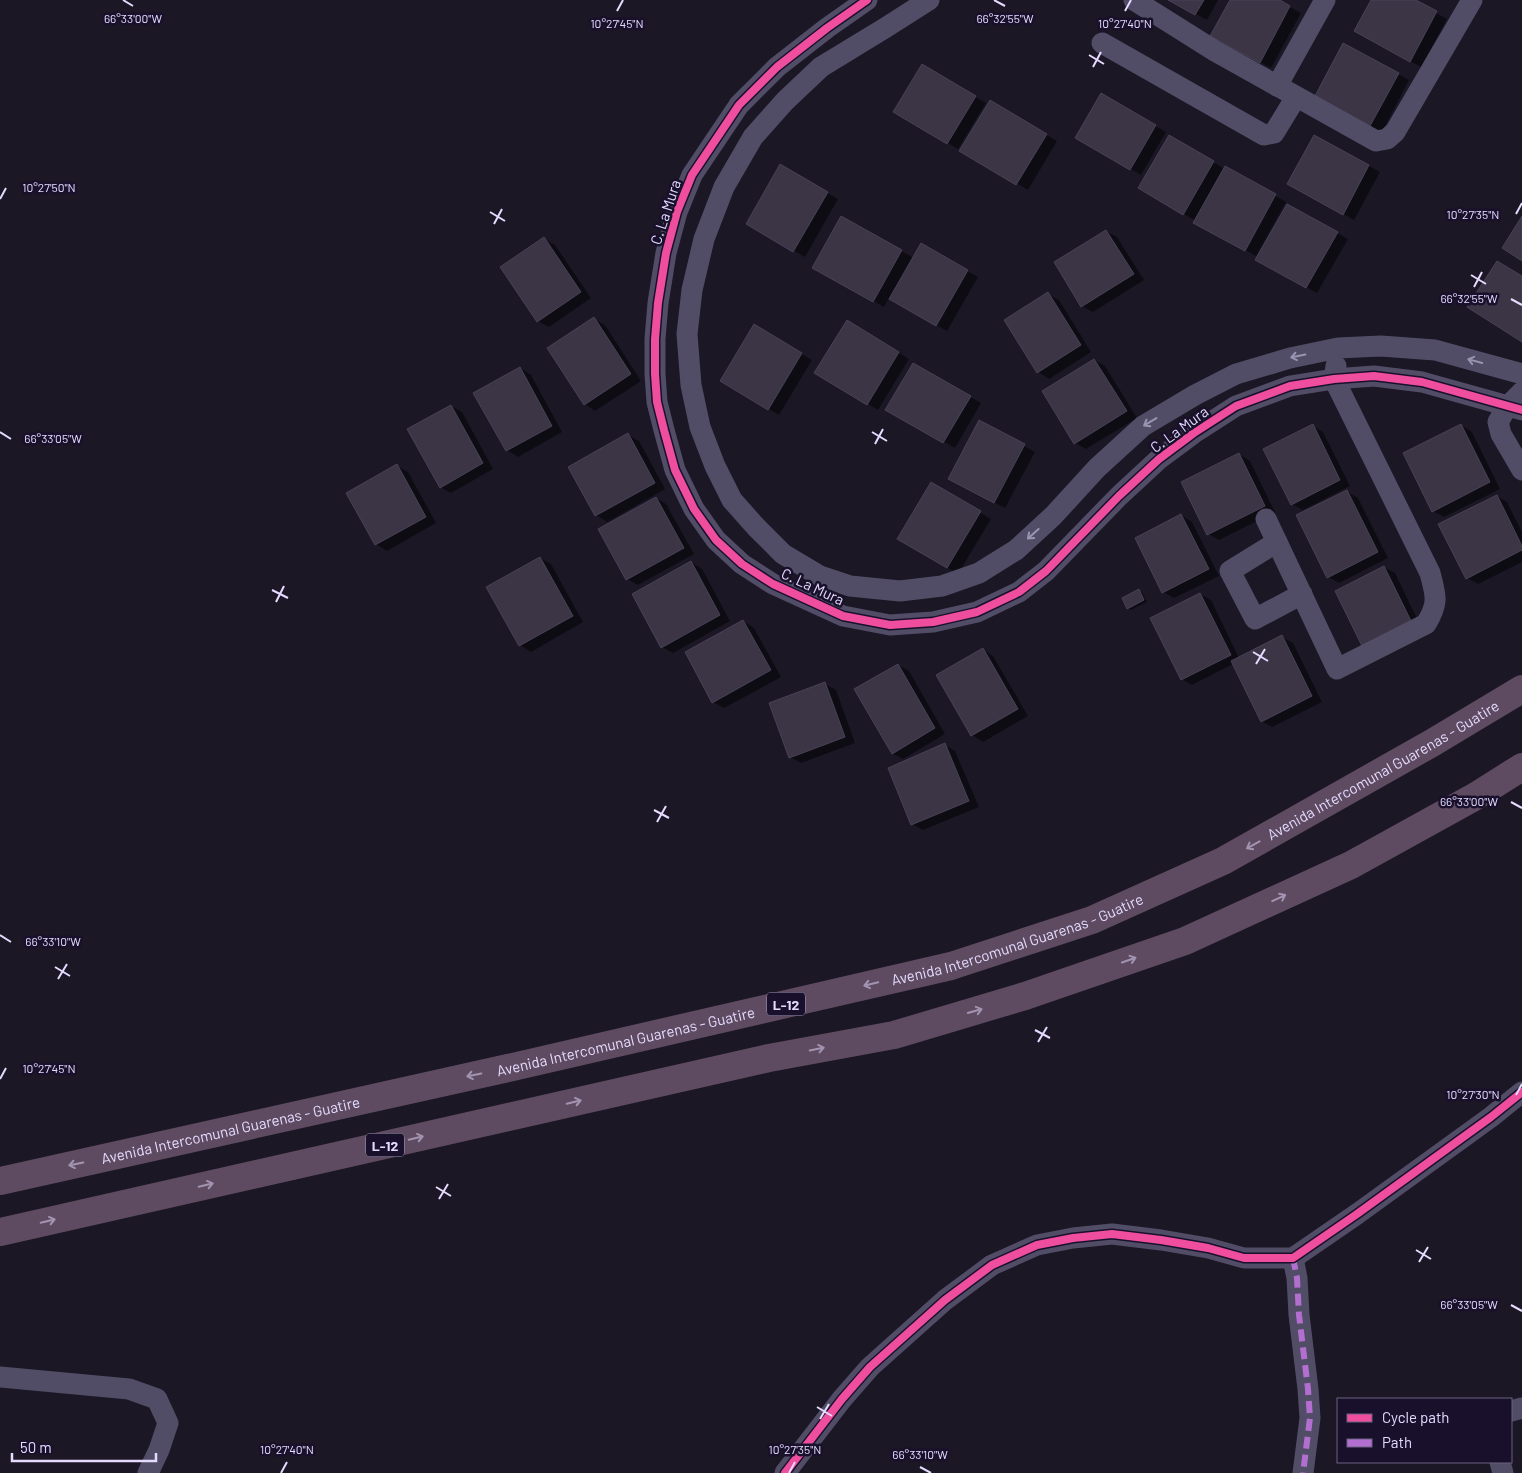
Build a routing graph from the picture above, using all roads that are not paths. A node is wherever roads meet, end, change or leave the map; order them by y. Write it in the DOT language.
graph roads {
  1 [pos="867,0"];
  2 [pos="929,0"];
  3 [pos="1134,0"];
  4 [pos="1325,0"];
  5 [pos="1472,0"];
  6 [pos="1102,43"];
  7 [pos="1277,86"];
  8 [pos="1296,97"];
  9 [pos="1338,348"];
  10 [pos="1522,374"];
  11 [pos="1334,379"];
  12 [pos="1517,403"];
  13 [pos="1522,470"];
  14 [pos="1266,519"];
  15 [pos="1277,542"];
  16 [pos="1302,594"];
  17 [pos="1522,689"];
  18 [pos="1522,766"];
  19 [pos="1522,1092"];
  20 [pos="0,1181"];
  21 [pos="2,1232"];
  22 [pos="1294,1258"];
  23 [pos="0,1377"];
  24 [pos="148,1473"];
  25 [pos="785,1473"];
  26 [pos="1303,1473"];
  1 -- 11 [label="street, C. La Mura"];
  9 -- 2 [label="street, one-way"];
  3 -- 7 [label="street"];
  4 -- 7 [label="street"];
  5 -- 8 [label="street"];
  6 -- 8 [label="street"];
  7 -- 8 [label="street"];
  10 -- 9 [label="street, one-way"];
  9 -- 11 [label="street"];
  11 -- 12 [label="street, C. La Mura"];
  11 -- 16 [label="street"];
  12 -- 13 [label="street"];
  14 -- 15 [label="street"];
  15 -- 16 [label="street"];
  15 -- 16 [label="street"];
  17 -- 20 [label="highway, Avenida Intercomunal Guarenas - Guatire / L-12, one-way"];
  21 -- 18 [label="highway, L-12, one-way"];
  19 -- 22 [label="street"];
  22 -- 25 [label="street"];
  22 -- 26 [label="street"];
  23 -- 24 [label="street"];
}
